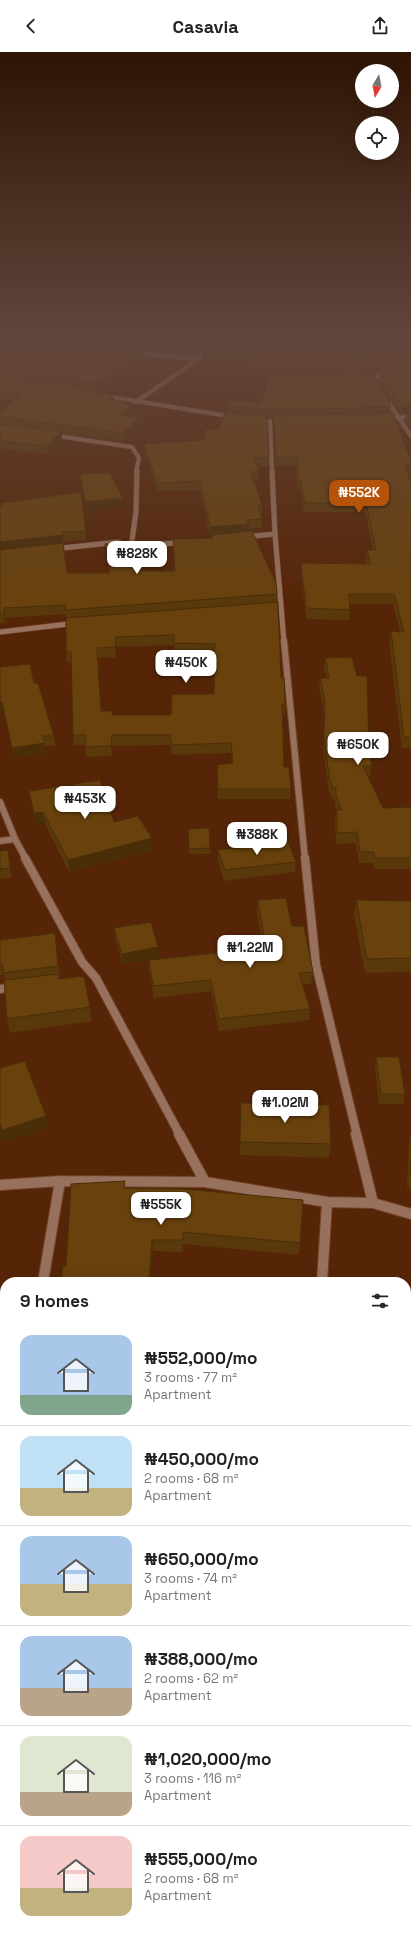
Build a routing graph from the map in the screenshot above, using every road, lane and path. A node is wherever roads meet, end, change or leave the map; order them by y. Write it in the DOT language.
graph roads {
  1 [pos="274,426"];
  2 [pos="404,426"];
  3 [pos="46,434"];
  4 [pos="411,436"];
  5 [pos="275,534"];
  6 [pos="237,538"];
  7 [pos="192,542"];
  8 [pos="131,547"];
  9 [pos="47,550"];
  10 [pos="274,607"];
  11 [pos="281,607"];
  12 [pos="84,623"];
  13 [pos="0,632"];
  14 [pos="0,802"];
  15 [pos="15,839"];
  16 [pos="0,841"];
  17 [pos="22,986"];
  18 [pos="0,988"];
  19 [pos="60,1181"];
  20 [pos="205,1182"];
  21 [pos="0,1185"];
  22 [pos="327,1202"];
  23 [pos="373,1203"];
  24 [pos="411,1214"];
  25 [pos="44,1277"];
  26 [pos="322,1277"];
  1 -- 5 [label="street"];
  2 -- 4 [label="street"];
  3 -- 8 [label="street"];
  5 -- 6 [label="street"];
  5 -- 11 [label="street"];
  7 -- 8 [label="street"];
  8 -- 9 [label="street"];
  10 -- 11 [label="street"];
  11 -- 23 [label="street"];
  12 -- 13 [label="street"];
  14 -- 15 [label="street"];
  15 -- 16 [label="street"];
  15 -- 20 [label="street"];
  17 -- 18 [label="street"];
  19 -- 20 [label="street"];
  19 -- 21 [label="street"];
  19 -- 25 [label="street"];
  20 -- 22 [label="street"];
  22 -- 23 [label="street"];
  22 -- 26 [label="street"];
  23 -- 24 [label="street"];
}
